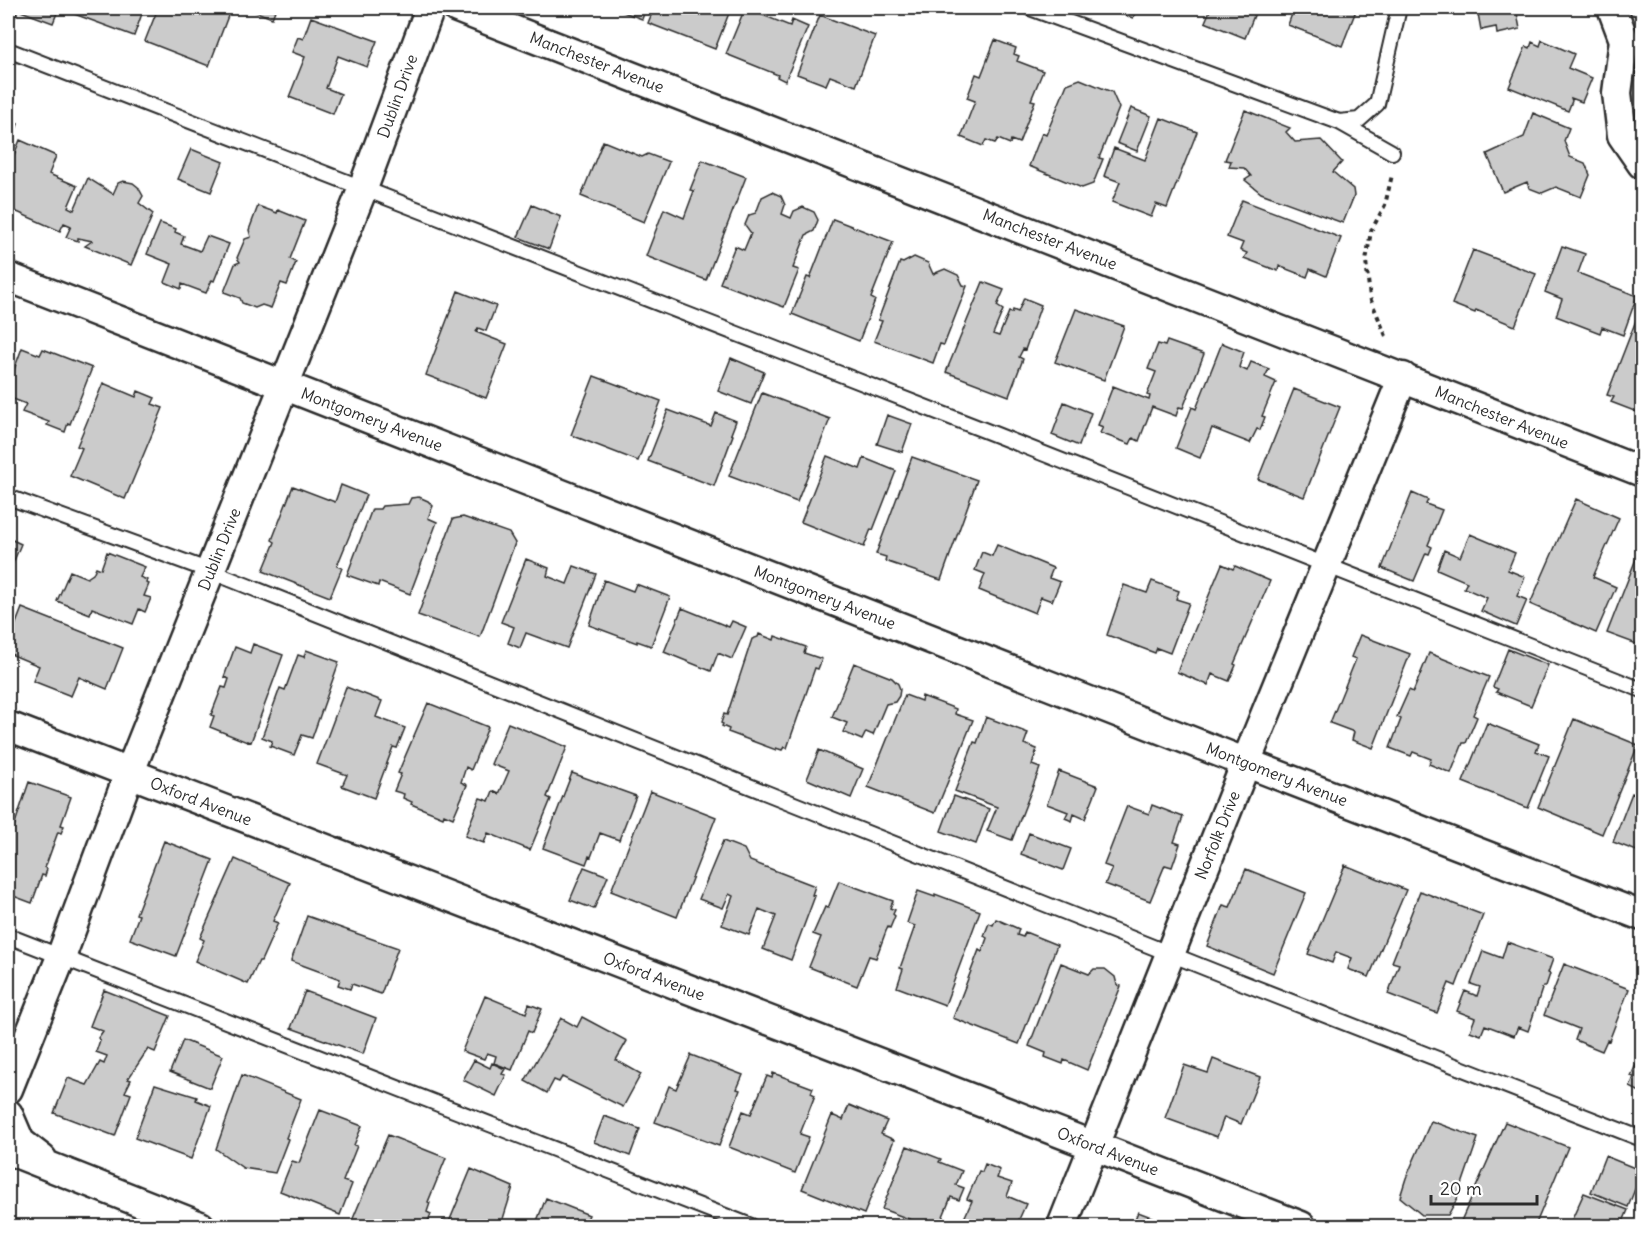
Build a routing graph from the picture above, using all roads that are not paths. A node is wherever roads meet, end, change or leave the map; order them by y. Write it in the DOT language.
graph roads {
  1 [pos="430,8"];
  2 [pos="457,8"];
  3 [pos="1030,8"];
  4 [pos="1399,8"];
  5 [pos="1612,8"];
  6 [pos="8,50"];
  7 [pos="1339,122"];
  8 [pos="1392,152"];
  9 [pos="1642,164"];
  10 [pos="363,188"];
  11 [pos="8,277"];
  12 [pos="1403,378"];
  13 [pos="284,385"];
  14 [pos="1642,472"];
  15 [pos="8,496"];
  16 [pos="1327,565"];
  17 [pos="210,571"];
  18 [pos="1642,690"];
  19 [pos="8,726"];
  20 [pos="1247,763"];
  21 [pos="129,774"];
  22 [pos="1642,916"];
  23 [pos="8,936"];
  24 [pos="1170,954"];
  25 [pos="61,957"];
  26 [pos="8,1089"];
  27 [pos="8,1114"];
  28 [pos="1642,1139"];
  29 [pos="1093,1145"];
  30 [pos="8,1150"];
  31 [pos="53,1168"];
  32 [pos="200,1227"];
  33 [pos="751,1227"];
  34 [pos="1062,1227"];
  35 [pos="1301,1227"];
  1 -- 10 [label="street, Dublin Drive"];
  2 -- 12 [label="street, Manchester Avenue"];
  3 -- 7 [label="lane"];
  4 -- 7 [label="lane"];
  5 -- 9 [label="street"];
  6 -- 10 [label="lane"];
  7 -- 8 [label="lane"];
  10 -- 13 [label="street, Dublin Drive"];
  10 -- 16 [label="lane"];
  11 -- 13 [label="street, Montgomery Avenue"];
  12 -- 14 [label="street, Manchester Avenue"];
  12 -- 16 [label="street, Norfolk Drive"];
  13 -- 17 [label="street, Dublin Drive"];
  13 -- 20 [label="street, Montgomery Avenue"];
  15 -- 17 [label="lane"];
  16 -- 18 [label="lane"];
  16 -- 20 [label="street, Norfolk Drive"];
  17 -- 21 [label="street, Dublin Drive"];
  17 -- 24 [label="lane"];
  19 -- 21 [label="street, Oxford Avenue"];
  20 -- 22 [label="street, Montgomery Avenue"];
  20 -- 24 [label="street, Norfolk Drive"];
  21 -- 25 [label="street, Dublin Drive"];
  21 -- 29 [label="street, Oxford Avenue"];
  23 -- 25 [label="lane"];
  24 -- 28 [label="lane"];
  24 -- 29 [label="street, Norfolk Drive"];
  25 -- 26 [label="street, Dublin Drive"];
  25 -- 33 [label="lane"];
  27 -- 31 [label="street"];
  29 -- 34 [label="street, Norfolk Drive"];
  29 -- 35 [label="street, Oxford Avenue"];
  30 -- 31 [label="street"];
  31 -- 32 [label="street"];
}
